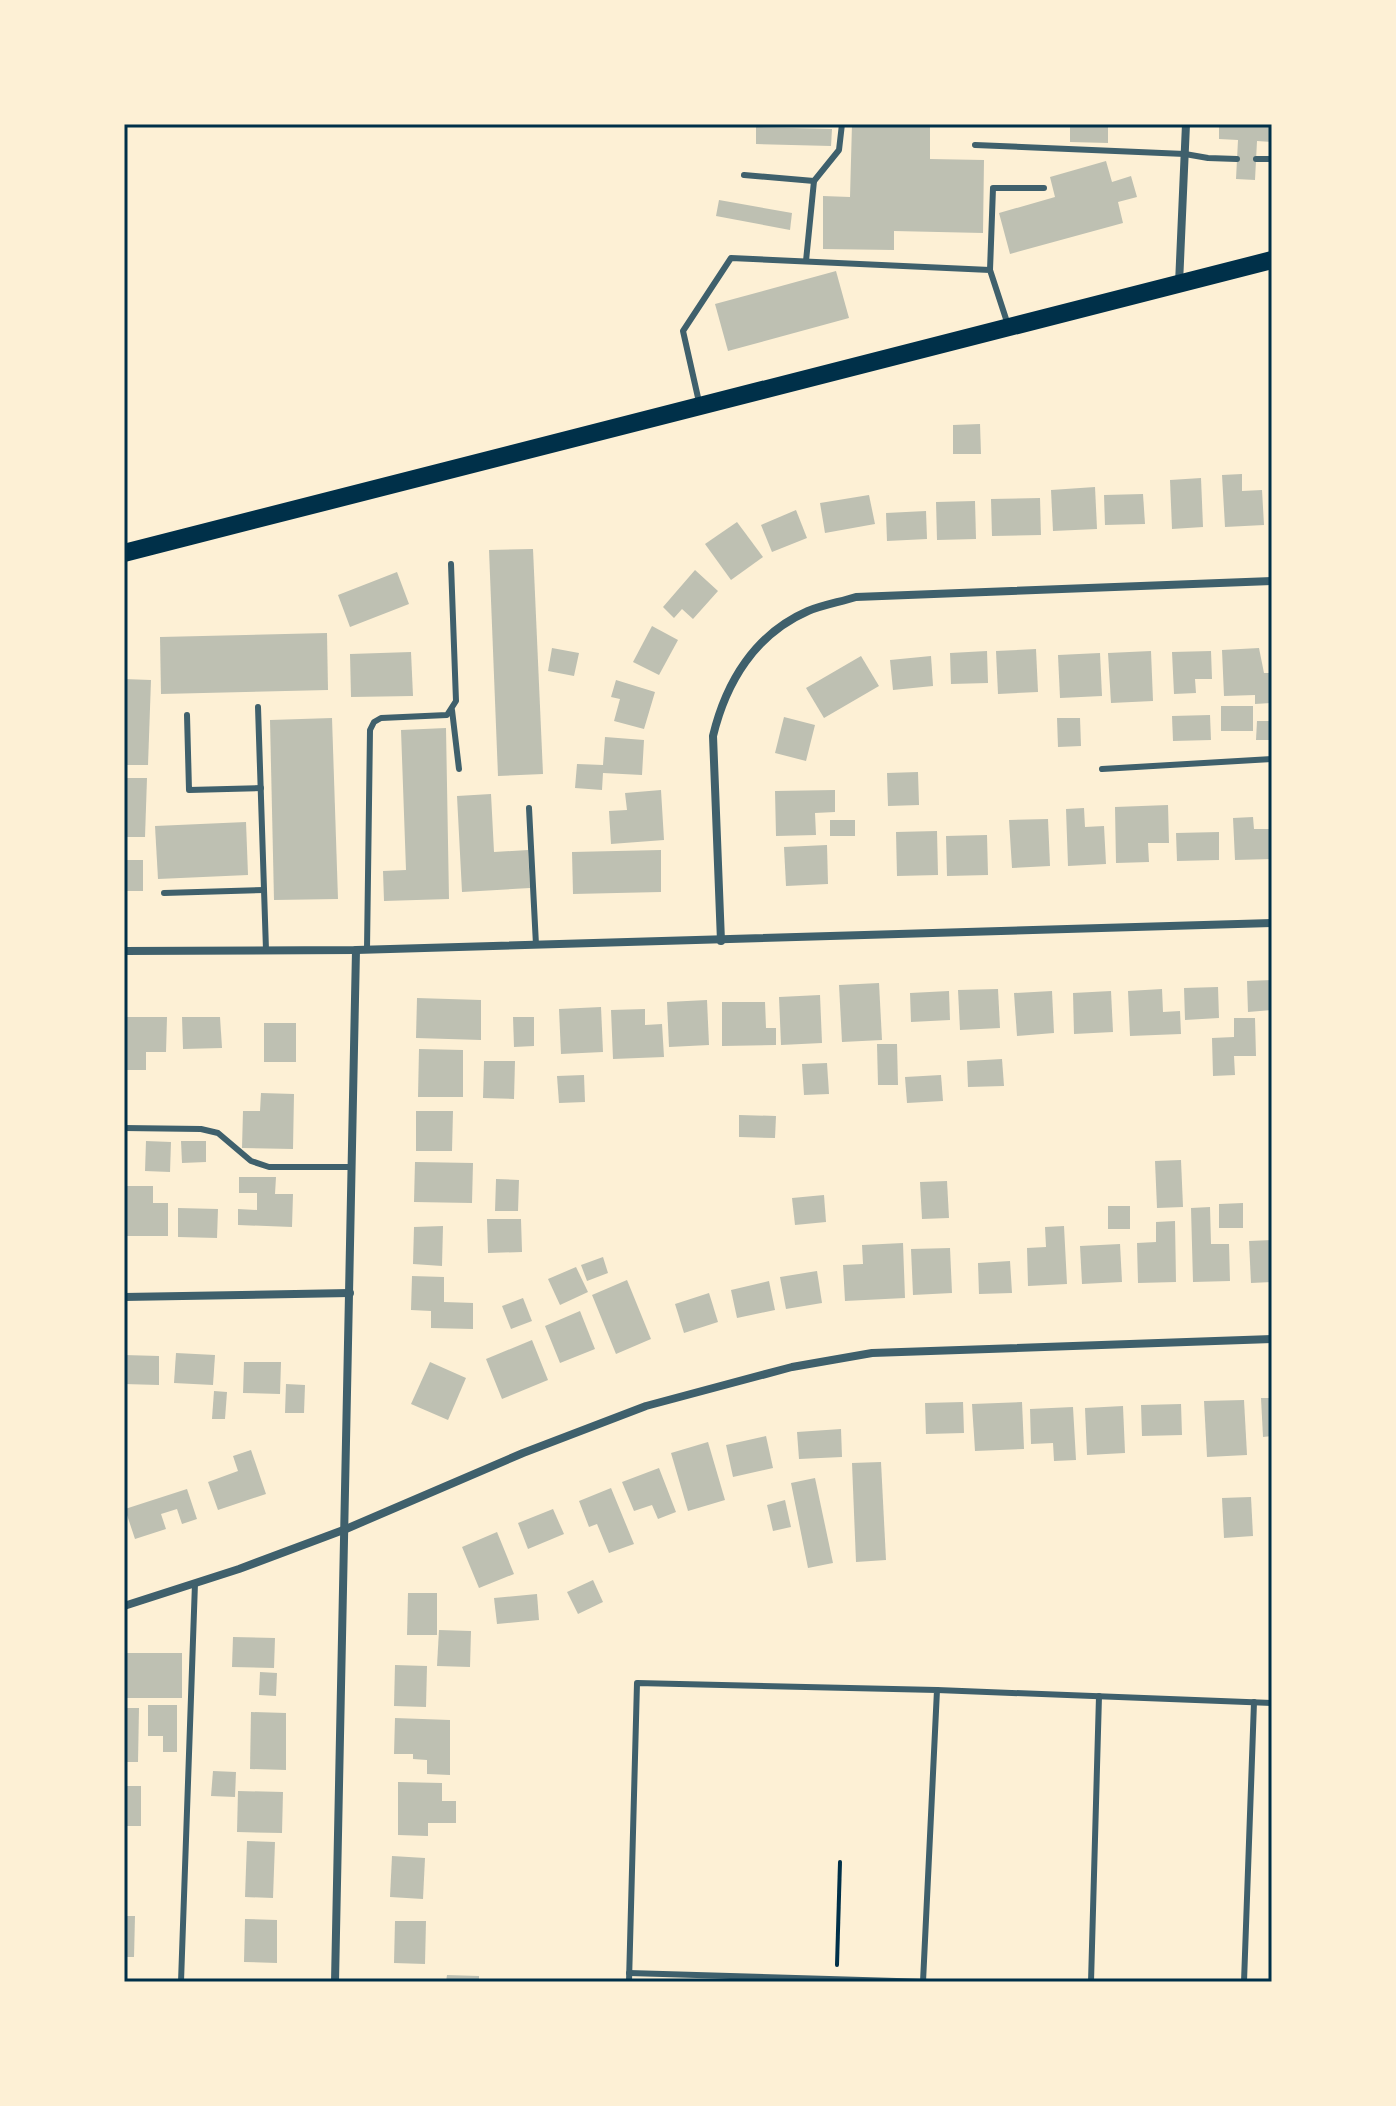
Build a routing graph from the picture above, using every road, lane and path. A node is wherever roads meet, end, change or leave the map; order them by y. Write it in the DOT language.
graph roads {
  1 [pos="842,124"];
  2 [pos="1186,124"];
  3 [pos="975,145"];
  4 [pos="1185,154"];
  5 [pos="1237,159"];
  6 [pos="1256,159"];
  7 [pos="1272,159"];
  8 [pos="744,175"];
  9 [pos="814,181"];
  10 [pos="1044,188"];
  11 [pos="1272,260"];
  12 [pos="806,261"];
  13 [pos="990,270"];
  14 [pos="1179,284"];
  15 [pos="1009,327"];
  16 [pos="700,406"];
  17 [pos="124,553"];
  18 [pos="451,564"];
  19 [pos="1272,581"];
  20 [pos="258,707"];
  21 [pos="452,710"];
  22 [pos="187,715"];
  23 [pos="1272,759"];
  24 [pos="459,769"];
  25 [pos="1102,769"];
  26 [pos="261,788"];
  27 [pos="529,808"];
  28 [pos="264,890"];
  29 [pos="164,893"];
  30 [pos="1272,923"];
  31 [pos="721,941"];
  32 [pos="536,945"];
  33 [pos="367,949"];
  34 [pos="266,950"];
  35 [pos="356,950"];
  36 [pos="124,951"];
  37 [pos="124,1128"];
  38 [pos="352,1167"];
  39 [pos="350,1293"];
  40 [pos="124,1297"];
  41 [pos="1272,1339"];
  42 [pos="346,1529"];
  43 [pos="195,1583"];
  44 [pos="124,1606"];
  45 [pos="937,1690"];
  46 [pos="1099,1696"];
  47 [pos="1254,1702"];
  48 [pos="1272,1703"];
  49 [pos="840,1862"];
  50 [pos="629,1973"];
  51 [pos="836,1979"];
  52 [pos="181,1982"];
  53 [pos="335,1982"];
  54 [pos="629,1982"];
  55 [pos="923,1982"];
  56 [pos="930,1982"];
  57 [pos="1091,1982"];
  58 [pos="1244,1982"];
  1 -- 9 [label="lane"];
  2 -- 4 [label="street"];
  3 -- 4 [label="lane"];
  4 -- 5 [label="lane"];
  4 -- 14 [label="street"];
  6 -- 7 [label="lane"];
  8 -- 9 [label="lane"];
  9 -- 12 [label="lane"];
  10 -- 13 [label="lane"];
  11 -- 14 [label="main road"];
  12 -- 13 [label="lane"];
  12 -- 16 [label="lane"];
  13 -- 15 [label="lane"];
  14 -- 15 [label="main road"];
  15 -- 16 [label="main road"];
  16 -- 17 [label="main road"];
  18 -- 21 [label="lane"];
  19 -- 31 [label="street"];
  20 -- 26 [label="lane"];
  21 -- 24 [label="lane"];
  21 -- 33 [label="lane"];
  22 -- 26 [label="lane"];
  23 -- 25 [label="lane"];
  26 -- 28 [label="lane"];
  27 -- 32 [label="lane"];
  28 -- 29 [label="lane"];
  28 -- 34 [label="lane"];
  30 -- 31 [label="street"];
  31 -- 32 [label="street"];
  32 -- 33 [label="street"];
  33 -- 35 [label="street"];
  34 -- 35 [label="street"];
  34 -- 36 [label="street"];
  35 -- 38 [label="street"];
  37 -- 38 [label="lane"];
  38 -- 39 [label="street"];
  39 -- 40 [label="street"];
  39 -- 42 [label="street"];
  41 -- 42 [label="street"];
  42 -- 43 [label="street"];
  42 -- 53 [label="street"];
  43 -- 44 [label="street"];
  43 -- 52 [label="lane"];
  45 -- 46 [label="lane"];
  45 -- 50 [label="lane"];
  45 -- 55 [label="lane"];
  46 -- 47 [label="lane"];
  46 -- 57 [label="lane"];
  47 -- 48 [label="lane"];
  47 -- 58 [label="lane"];
  49 -- 51 [label="path"];
  50 -- 51 [label="lane"];
  50 -- 54 [label="lane"];
  51 -- 55 [label="lane"];
  55 -- 56 [label="lane"];
}
